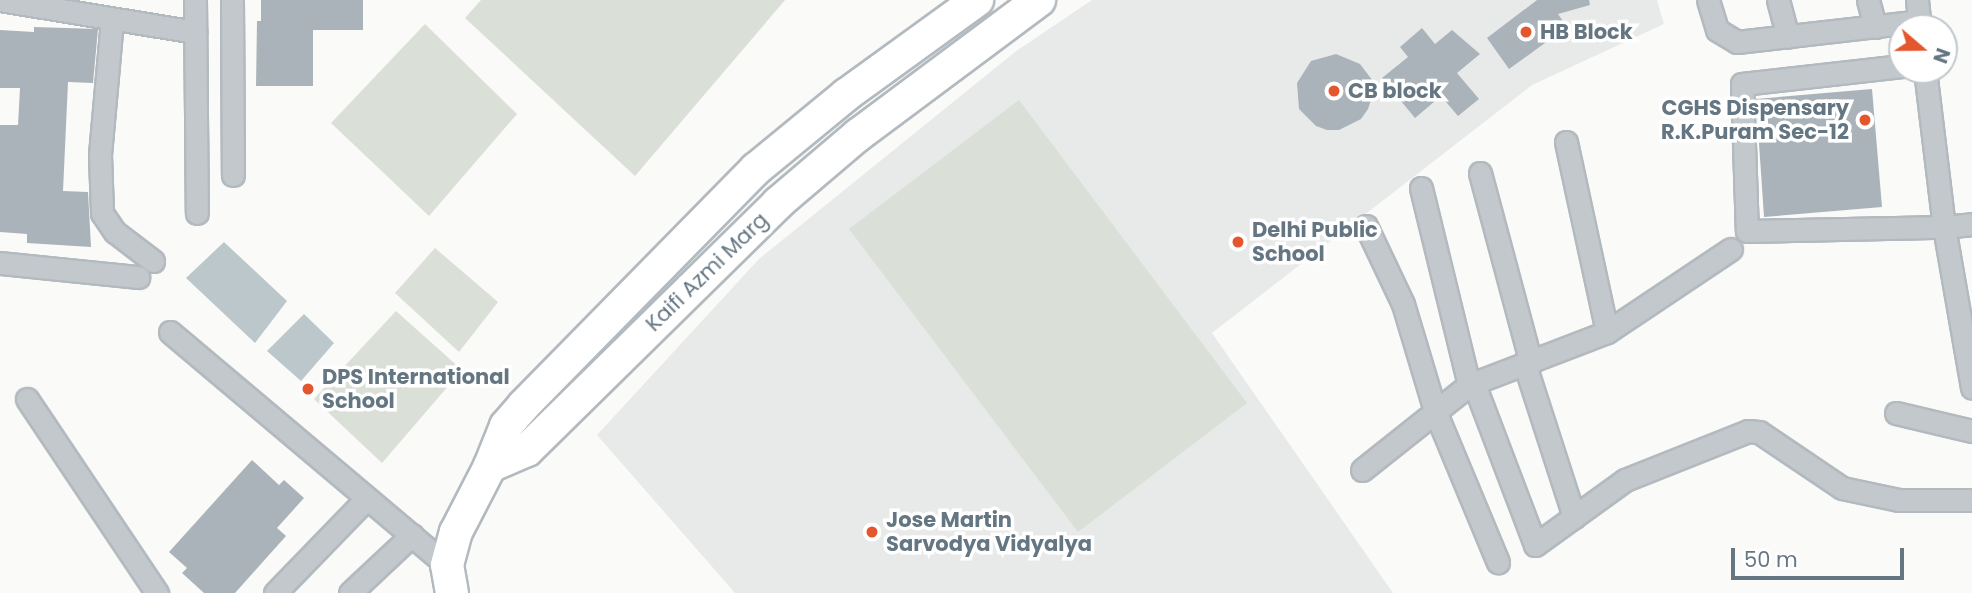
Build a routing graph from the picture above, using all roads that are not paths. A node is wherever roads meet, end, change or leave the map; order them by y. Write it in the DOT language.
graph roads {
  1 [pos="0,0"];
  2 [pos="195,0"];
  3 [pos="232,0"];
  4 [pos="977,0"];
  5 [pos="1039,0"];
  6 [pos="1708,0"];
  7 [pos="1778,0"];
  8 [pos="1868,0"];
  9 [pos="112,20"];
  10 [pos="1888,24"];
  11 [pos="1875,27"];
  12 [pos="195,32"];
  13 [pos="1788,37"];
  14 [pos="1888,68"];
  15 [pos="1927,84"];
  16 [pos="1566,142"];
  17 [pos="1480,173"];
  18 [pos="233,175"];
  19 [pos="1421,188"];
  20 [pos="197,213"];
  21 [pos="1972,224"];
  22 [pos="1366,226"];
  23 [pos="1944,227"];
  24 [pos="1731,249"];
  25 [pos="153,261"];
  26 [pos="0,263"];
  27 [pos="138,277"];
  28 [pos="170,332"];
  29 [pos="1607,332"];
  30 [pos="1528,364"];
  31 [pos="1472,384"];
  32 [pos="1972,388"];
  33 [pos="27,399"];
  34 [pos="1435,411"];
  35 [pos="1896,413"];
  36 [pos="1972,431"];
  37 [pos="490,466"];
  38 [pos="1362,470"];
  39 [pos="367,498"];
  40 [pos="1972,500"];
  41 [pos="1574,517"];
  42 [pos="412,534"];
  43 [pos="1498,562"];
  44 [pos="449,579"];
  45 [pos="157,593"];
  46 [pos="275,593"];
  47 [pos="350,593"];
  1 -- 9 [label="street"];
  2 -- 12 [label="street"];
  3 -- 18 [label="street"];
  4 -- 37 [label="street"];
  5 -- 37 [label="street, Kaifi Azmi Marg"];
  6 -- 13 [label="street"];
  7 -- 13 [label="street"];
  8 -- 11 [label="street"];
  9 -- 12 [label="street"];
  9 -- 25 [label="street"];
  10 -- 11 [label="street"];
  11 -- 13 [label="street"];
  12 -- 20 [label="street"];
  14 -- 23 [label="street"];
  15 -- 23 [label="street"];
  16 -- 29 [label="street"];
  17 -- 30 [label="street"];
  19 -- 31 [label="street"];
  21 -- 23 [label="street"];
  22 -- 34 [label="street"];
  23 -- 32 [label="street"];
  24 -- 29 [label="street"];
  26 -- 27 [label="street"];
  28 -- 39 [label="street"];
  29 -- 30 [label="street"];
  30 -- 31 [label="street"];
  30 -- 41 [label="street"];
  31 -- 34 [label="street"];
  31 -- 41 [label="street"];
  33 -- 45 [label="street"];
  34 -- 38 [label="street"];
  34 -- 43 [label="street"];
  35 -- 36 [label="street"];
  37 -- 44 [label="street"];
  39 -- 42 [label="street"];
  39 -- 46 [label="street"];
  40 -- 41 [label="street"];
  42 -- 44 [label="street"];
  42 -- 47 [label="street"];
}
